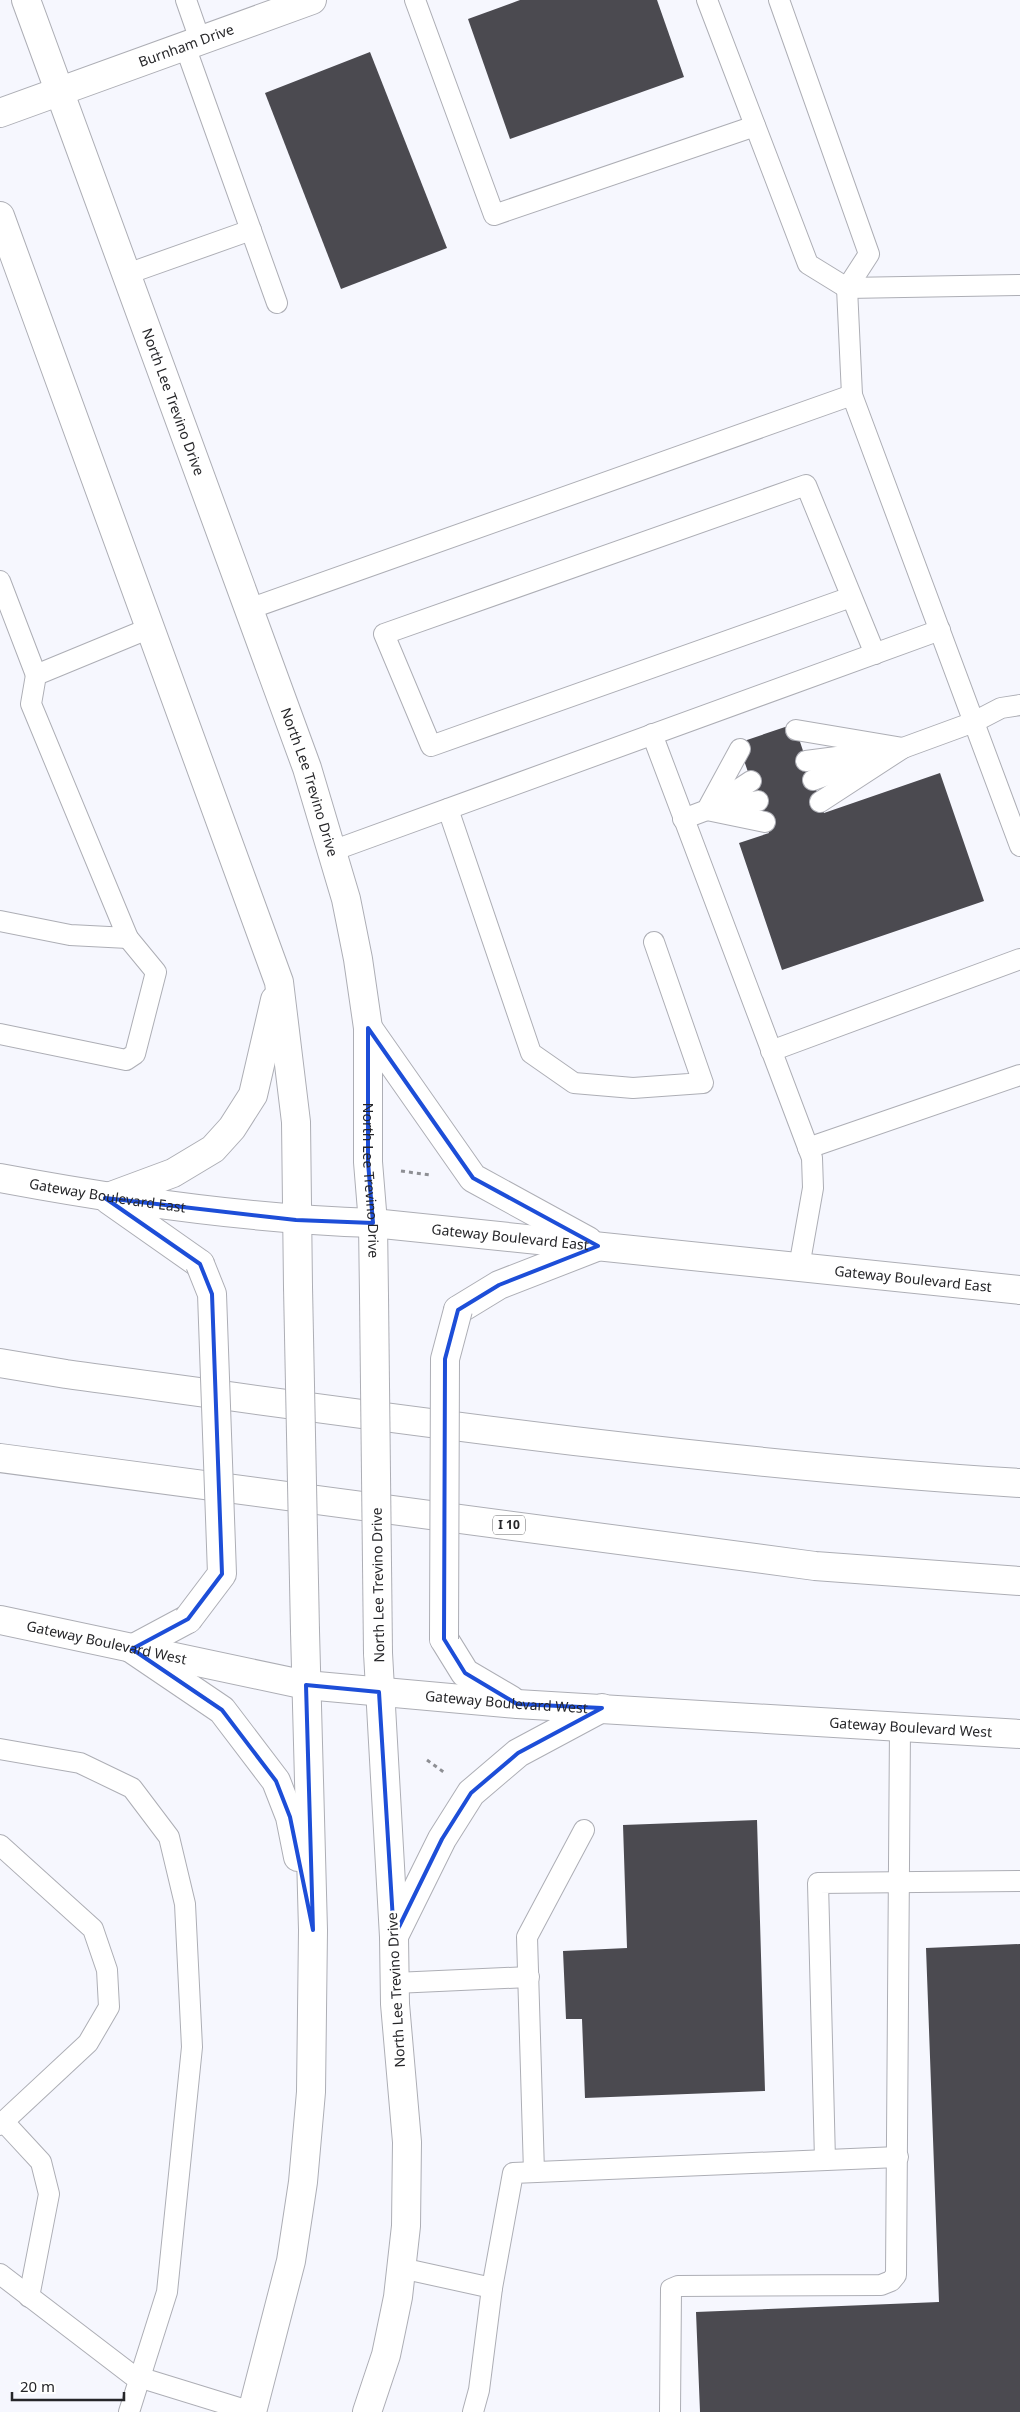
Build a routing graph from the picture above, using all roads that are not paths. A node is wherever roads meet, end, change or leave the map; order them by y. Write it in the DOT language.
graph roads {
  1 [pos="26,0"];
  2 [pos="186,0"];
  3 [pos="312,0"];
  4 [pos="416,0"];
  5 [pos="706,0"];
  6 [pos="779,0"];
  7 [pos="193,43"];
  8 [pos="59,92"];
  9 [pos="0,113"];
  10 [pos="755,126"];
  11 [pos="0,216"];
  12 [pos="251,230"];
  13 [pos="126,274"];
  14 [pos="1020,285"];
  15 [pos="847,288"];
  16 [pos="277,303"];
  17 [pos="852,396"];
  18 [pos="0,581"];
  19 [pos="851,597"];
  20 [pos="249,609"];
  21 [pos="0,613"];
  22 [pos="18,628"];
  23 [pos="150,628"];
  24 [pos="940,630"];
  25 [pos="874,654"];
  26 [pos="36,675"];
  27 [pos="1020,705"];
  28 [pos="974,722"];
  29 [pos="652,734"];
  30 [pos="903,748"];
  31 [pos="746,765"];
  32 [pos="813,780"];
  33 [pos="758,801"];
  34 [pos="820,802"];
  35 [pos="448,809"];
  36 [pos="707,810"];
  37 [pos="684,819"];
  38 [pos="765,822"];
  39 [pos="1020,846"];
  40 [pos="332,851"];
  41 [pos="0,921"];
  42 [pos="128,938"];
  43 [pos="654,942"];
  44 [pos="1020,960"];
  45 [pos="279,982"];
  46 [pos="368,1028"];
  47 [pos="0,1034"];
  48 [pos="771,1051"];
  49 [pos="1020,1075"];
  50 [pos="808,1148"];
  51 [pos="0,1178"];
  52 [pos="105,1198"];
  53 [pos="296,1220"];
  54 [pos="373,1223"];
  55 [pos="598,1246"];
  56 [pos="799,1267"];
  57 [pos="1020,1290"];
  58 [pos="0,1363"];
  59 [pos="0,1458"];
  60 [pos="1020,1483"];
  61 [pos="1020,1581"];
  62 [pos="0,1620"];
  63 [pos="132,1649"];
  64 [pos="306,1685"];
  65 [pos="379,1692"];
  66 [pos="517,1704"];
  67 [pos="602,1708"];
  68 [pos="900,1727"];
  69 [pos="1020,1734"];
  70 [pos="0,1748"];
  71 [pos="584,1830"];
  72 [pos="0,1845"];
  73 [pos="899,1882"];
  74 [pos="1020,1882"];
  75 [pos="313,1930"];
  76 [pos="394,1937"];
  77 [pos="528,1977"];
  78 [pos="394,1983"];
  79 [pos="2,2123"];
  80 [pos="898,2157"];
  81 [pos="825,2160"];
  82 [pos="534,2172"];
  83 [pos="401,2268"];
  84 [pos="0,2274"];
  85 [pos="492,2288"];
  86 [pos="29,2297"];
  87 [pos="140,2378"];
  88 [pos="130,2412"];
  89 [pos="252,2412"];
  90 [pos="367,2412"];
  91 [pos="473,2412"];
  92 [pos="670,2412"];
  1 -- 8 [label="main road, North Lee Trevino Drive"];
  2 -- 7 [label="lane"];
  3 -- 7 [label="main road, Burnham Drive"];
  4 -- 10 [label="lane"];
  5 -- 10 [label="lane"];
  6 -- 15 [label="lane"];
  7 -- 8 [label="main road, Burnham Drive"];
  7 -- 12 [label="lane"];
  8 -- 9 [label="main road, Burnham Drive"];
  8 -- 13 [label="main road, North Lee Trevino Drive"];
  10 -- 15 [label="lane"];
  11 -- 23 [label="main road"];
  12 -- 13 [label="lane"];
  12 -- 16 [label="lane"];
  13 -- 20 [label="main road, North Lee Trevino Drive"];
  14 -- 15 [label="lane"];
  15 -- 17 [label="lane"];
  17 -- 20 [label="lane"];
  17 -- 24 [label="lane"];
  18 -- 22 [label="lane"];
  19 -- 19 [label="lane"];
  19 -- 25 [label="lane"];
  20 -- 40 [label="main road, North Lee Trevino Drive"];
  21 -- 22 [label="lane"];
  22 -- 26 [label="lane"];
  23 -- 26 [label="lane"];
  23 -- 45 [label="main road"];
  24 -- 25 [label="lane"];
  24 -- 28 [label="lane"];
  25 -- 29 [label="lane"];
  26 -- 42 [label="lane"];
  27 -- 28 [label="lane"];
  28 -- 30 [label="lane"];
  28 -- 39 [label="lane"];
  29 -- 35 [label="lane"];
  29 -- 37 [label="lane"];
  30 -- 30 [label="lane"];
  30 -- 32 [label="lane"];
  30 -- 34 [label="lane"];
  31 -- 36 [label="lane"];
  33 -- 36 [label="lane"];
  35 -- 40 [label="lane"];
  35 -- 43 [label="lane"];
  36 -- 37 [label="lane"];
  36 -- 38 [label="lane"];
  37 -- 48 [label="lane"];
  40 -- 46 [label="main road, North Lee Trevino Drive"];
  41 -- 42 [label="lane"];
  42 -- 47 [label="lane"];
  44 -- 48 [label="lane"];
  45 -- 52 [label="main road"];
  45 -- 53 [label="main road"];
  46 -- 54 [label="main road, North Lee Trevino Drive"];
  46 -- 55 [label="main road"];
  48 -- 50 [label="lane"];
  49 -- 50 [label="lane"];
  50 -- 56 [label="lane"];
  51 -- 52 [label="main road, Gateway Boulevard East"];
  52 -- 53 [label="main road, Gateway Boulevard East"];
  52 -- 63 [label="main road, bridge"];
  53 -- 54 [label="main road, Gateway Boulevard East"];
  53 -- 64 [label="main road, bridge"];
  54 -- 55 [label="main road, Gateway Boulevard East"];
  54 -- 65 [label="main road, North Lee Trevino Drive, bridge"];
  55 -- 56 [label="main road, Gateway Boulevard East"];
  55 -- 66 [label="main road, bridge"];
  56 -- 57 [label="main road, Gateway Boulevard East"];
  58 -- 60 [label="main road"];
  59 -- 61 [label="main road, I 10"];
  62 -- 63 [label="main road, Gateway Boulevard West"];
  63 -- 64 [label="main road, Gateway Boulevard West"];
  63 -- 75 [label="main road"];
  64 -- 65 [label="main road, Gateway Boulevard West"];
  64 -- 75 [label="main road"];
  65 -- 66 [label="main road, Gateway Boulevard West"];
  65 -- 76 [label="main road, North Lee Trevino Drive"];
  66 -- 67 [label="main road, Gateway Boulevard West"];
  67 -- 68 [label="main road, Gateway Boulevard West"];
  67 -- 76 [label="main road"];
  68 -- 69 [label="main road, Gateway Boulevard West"];
  68 -- 73 [label="lane"];
  70 -- 87 [label="lane"];
  71 -- 77 [label="lane"];
  72 -- 79 [label="lane"];
  73 -- 74 [label="lane"];
  73 -- 80 [label="lane"];
  73 -- 81 [label="lane"];
  75 -- 89 [label="main road"];
  76 -- 78 [label="main road, North Lee Trevino Drive"];
  77 -- 78 [label="lane"];
  77 -- 82 [label="lane"];
  78 -- 83 [label="main road, North Lee Trevino Drive"];
  79 -- 86 [label="lane"];
  80 -- 81 [label="lane"];
  80 -- 92 [label="lane"];
  81 -- 82 [label="lane"];
  82 -- 85 [label="lane"];
  83 -- 85 [label="lane"];
  83 -- 90 [label="main road, North Lee Trevino Drive"];
  84 -- 86 [label="lane"];
  85 -- 91 [label="lane"];
  86 -- 87 [label="lane"];
  87 -- 88 [label="lane"];
  87 -- 89 [label="lane"];
}
